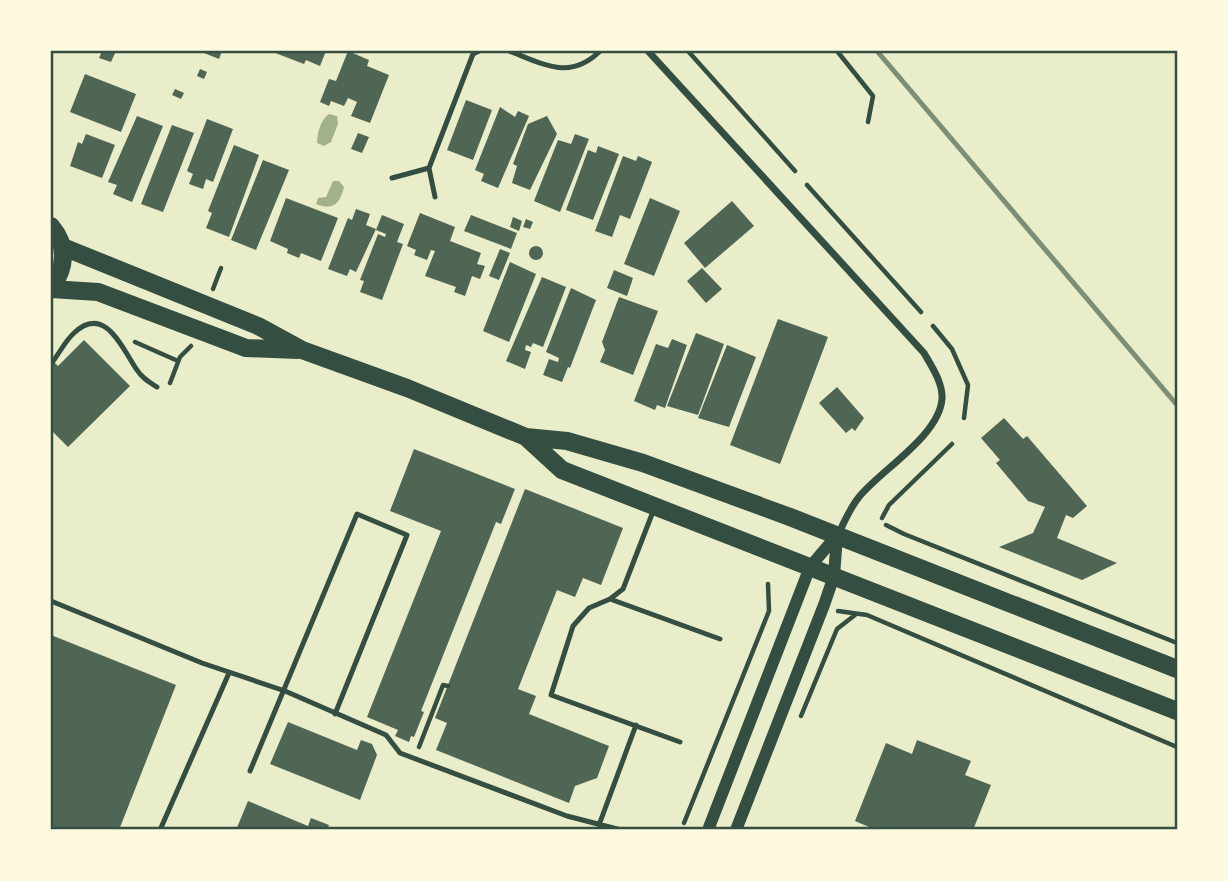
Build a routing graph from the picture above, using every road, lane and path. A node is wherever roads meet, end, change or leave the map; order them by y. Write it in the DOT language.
graph roads {
  1 [pos="509,51"];
  2 [pos="600,51"];
  3 [pos="648,51"];
  4 [pos="688,51"];
  5 [pos="837,51"];
  6 [pos="474,52"];
  7 [pos="868,122"];
  8 [pos="429,168"];
  9 [pos="795,171"];
  10 [pos="392,178"];
  11 [pos="807,186"];
  12 [pos="435,197"];
  13 [pos="51,226"];
  14 [pos="63,247"];
  15 [pos="51,289"];
  16 [pos="921,312"];
  17 [pos="933,326"];
  18 [pos="302,350"];
  19 [pos="139,352"];
  20 [pos="179,361"];
  21 [pos="51,364"];
  22 [pos="157,387"];
  23 [pos="964,418"];
  24 [pos="526,437"];
  25 [pos="952,444"];
  26 [pos="655,506"];
  27 [pos="881,518"];
  28 [pos="887,525"];
  29 [pos="837,535"];
  30 [pos="810,567"];
  31 [pos="834,576"];
  32 [pos="768,584"];
  33 [pos="610,599"];
  34 [pos="51,601"];
  35 [pos="824,606"];
  36 [pos="856,614"];
  37 [pos="720,639"];
  38 [pos="1177,643"];
  39 [pos="1177,668"];
  40 [pos="229,673"];
  41 [pos="448,687"];
  42 [pos="285,691"];
  43 [pos="1177,711"];
  44 [pos="335,714"];
  45 [pos="800,718"];
  46 [pos="636,725"];
  47 [pos="680,742"];
  48 [pos="1177,747"];
  49 [pos="415,758"];
  50 [pos="250,771"];
  51 [pos="684,823"];
  52 [pos="599,825"];
  53 [pos="160,830"];
  54 [pos="621,830"];
  55 [pos="708,830"];
  56 [pos="736,830"];
  1 -- 2 [label="lane"];
  3 -- 29 [label="street"];
  4 -- 9 [label="path"];
  5 -- 7 [label="path"];
  6 -- 8 [label="lane"];
  8 -- 10 [label="lane"];
  8 -- 12 [label="lane"];
  11 -- 16 [label="path"];
  13 -- 14 [label="main road"];
  14 -- 15 [label="main road"];
  14 -- 18 [label="main road"];
  15 -- 18 [label="main road"];
  17 -- 23 [label="path"];
  18 -- 24 [label="main road"];
  19 -- 20 [label="path"];
  21 -- 22 [label="lane"];
  24 -- 26 [label="main road"];
  24 -- 29 [label="main road"];
  25 -- 27 [label="path"];
  26 -- 30 [label="main road"];
  26 -- 33 [label="lane"];
  28 -- 38 [label="path"];
  29 -- 30 [label="street"];
  29 -- 31 [label="street"];
  29 -- 39 [label="main road"];
  30 -- 31 [label="main road"];
  30 -- 55 [label="street"];
  31 -- 35 [label="street"];
  31 -- 43 [label="main road"];
  32 -- 51 [label="path"];
  33 -- 37 [label="lane"];
  33 -- 46 [label="lane"];
  34 -- 40 [label="lane"];
  35 -- 36 [label="path"];
  35 -- 56 [label="street"];
  36 -- 45 [label="path"];
  36 -- 48 [label="path"];
  40 -- 42 [label="lane"];
  40 -- 53 [label="lane"];
  41 -- 49 [label="path"];
  42 -- 44 [label="lane"];
  42 -- 44 [label="lane"];
  42 -- 50 [label="lane"];
  44 -- 49 [label="lane"];
  46 -- 47 [label="lane"];
  46 -- 52 [label="lane"];
  49 -- 52 [label="lane"];
  52 -- 54 [label="lane"];
}
